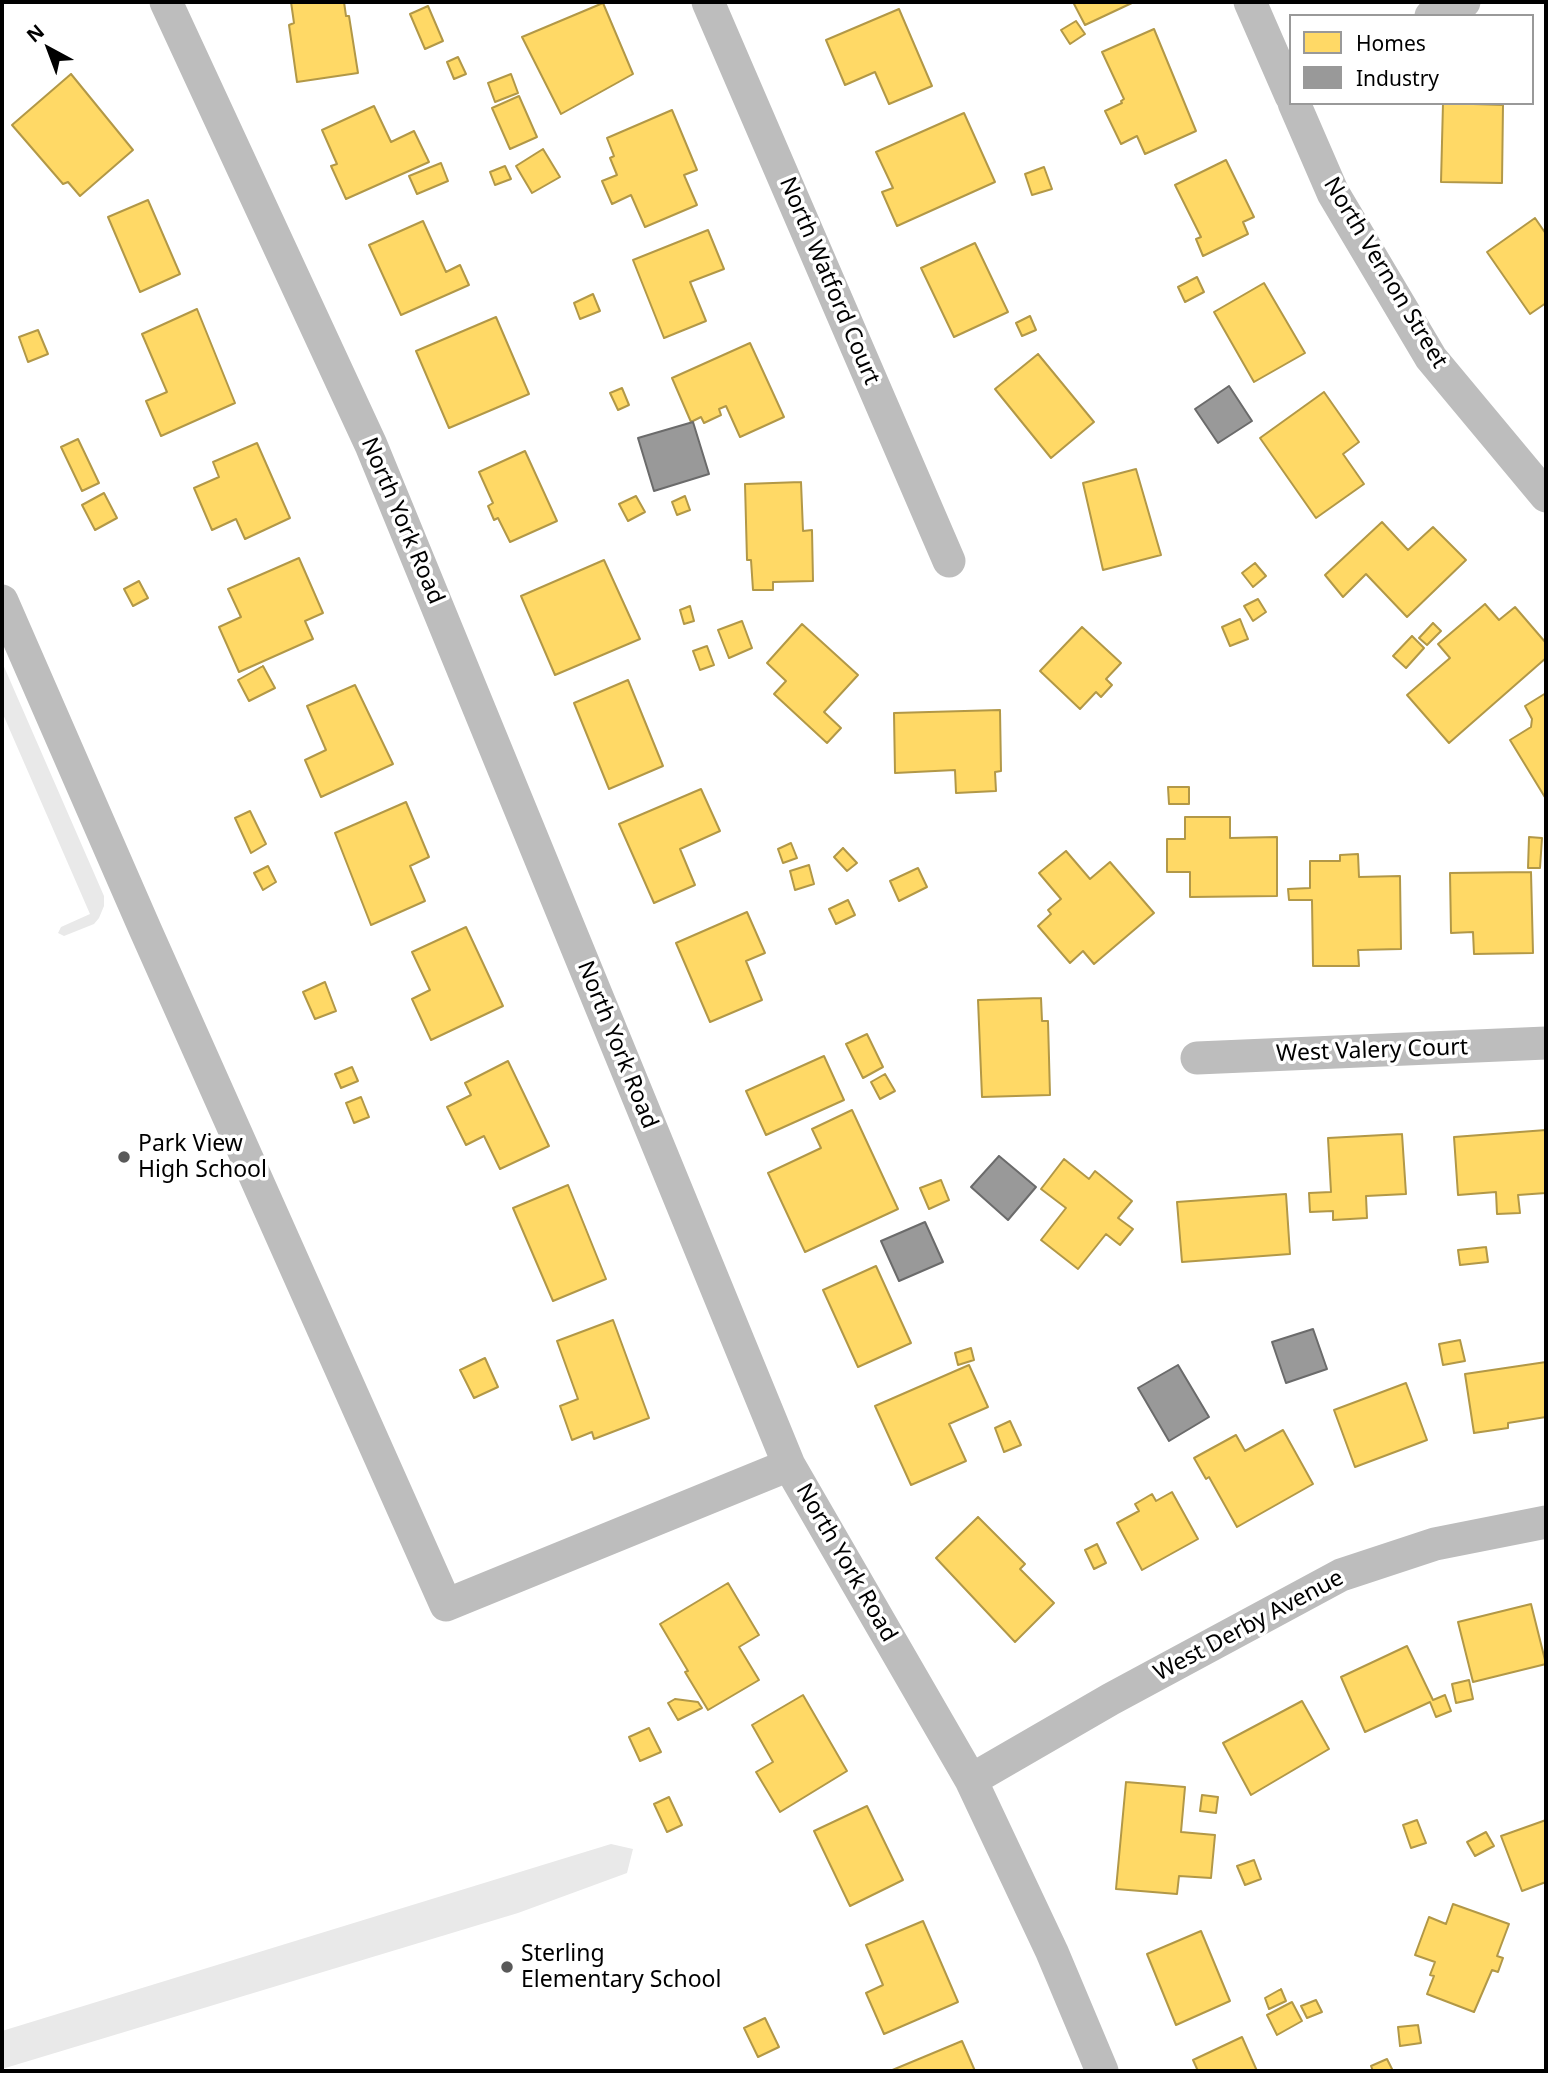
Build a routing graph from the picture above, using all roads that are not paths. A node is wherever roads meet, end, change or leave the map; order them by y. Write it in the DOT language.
graph roads {
  1 [pos="166,2"];
  2 [pos="708,2"];
  3 [pos="1250,2"];
  4 [pos="1464,2"];
  5 [pos="1436,14"];
  6 [pos="1289,87"];
  7 [pos="1297,105"];
  8 [pos="1546,496"];
  9 [pos="949,561"];
  10 [pos="2,601"];
  11 [pos="1546,1043"];
  12 [pos="1197,1058"];
  13 [pos="789,1465"];
  14 [pos="1546,1522"];
  15 [pos="971,1780"];
  16 [pos="1102,2071"];
  1 -- 13 [label="street, North York Road"];
  2 -- 9 [label="street, North Watford Court"];
  3 -- 6 [label="street, North Vernon Street"];
  4 -- 5 [label="street"];
  7 -- 8 [label="street, North Vernon Street"];
  10 -- 13 [label="street"];
  11 -- 12 [label="street, West Valery Court"];
  13 -- 15 [label="street, North York Road"];
  14 -- 15 [label="street, West Derby Avenue"];
  15 -- 16 [label="street, North York Road"];
}
